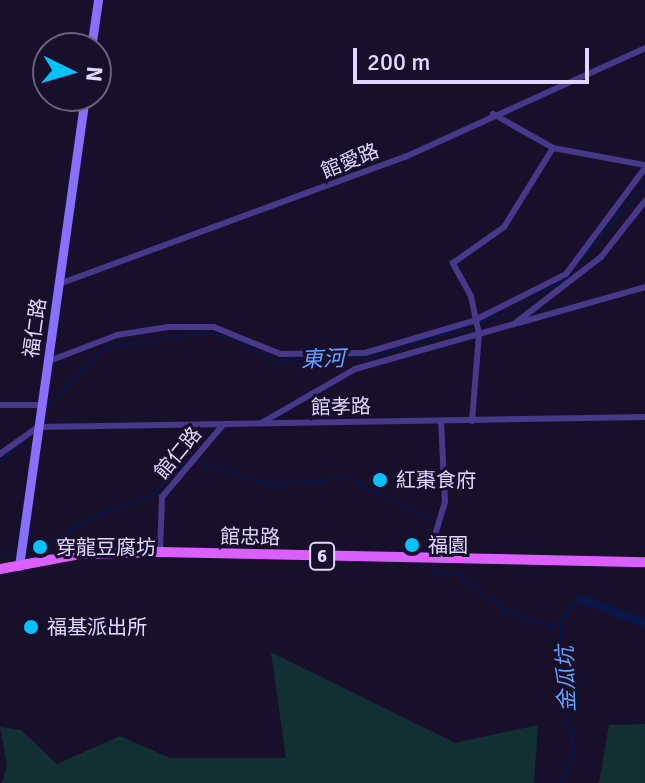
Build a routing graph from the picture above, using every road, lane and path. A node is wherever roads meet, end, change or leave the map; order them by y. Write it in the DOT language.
graph roads {
  1 [pos="98,0"];
  2 [pos="93,32"];
  3 [pos="645,48"];
  4 [pos="83,112"];
  5 [pos="493,114"];
  6 [pos="553,148"];
  7 [pos="645,167"];
  8 [pos="645,201"];
  9 [pos="59,284"];
  10 [pos="645,287"];
  11 [pos="473,321"];
  12 [pos="514,324"];
  13 [pos="479,334"];
  14 [pos="49,361"];
  15 [pos="0,405"];
  16 [pos="41,405"];
  17 [pos="645,417"];
  18 [pos="441,421"];
  19 [pos="472,421"];
  20 [pos="260,424"];
  21 [pos="223,425"];
  22 [pos="38,427"];
  23 [pos="0,454"];
  24 [pos="160,552"];
  25 [pos="428,558"];
  26 [pos="645,562"];
  27 [pos="19,566"];
  28 [pos="0,569"];
  1 -- 2 [label="street"];
  3 -- 5 [label="street, 館愛路"];
  4 -- 9 [label="street, 福仁路"];
  5 -- 6 [label="street"];
  5 -- 9 [label="street, 館愛路"];
  6 -- 7 [label="street"];
  6 -- 11 [label="street"];
  7 -- 11 [label="street"];
  8 -- 12 [label="street"];
  9 -- 14 [label="street, 福仁路"];
  10 -- 12 [label="street"];
  11 -- 13 [label="street"];
  11 -- 14 [label="street"];
  12 -- 13 [label="street"];
  13 -- 19 [label="street"];
  13 -- 20 [label="street"];
  14 -- 16 [label="street, 福仁路"];
  15 -- 16 [label="street"];
  16 -- 22 [label="street, 福仁路"];
  17 -- 19 [label="street, 館孝路"];
  18 -- 19 [label="street, 館孝路"];
  18 -- 20 [label="street, 館孝路"];
  18 -- 25 [label="street"];
  20 -- 21 [label="street, 館孝路"];
  21 -- 22 [label="street, 館孝路"];
  21 -- 24 [label="street, 館仁路"];
  22 -- 23 [label="street"];
  22 -- 27 [label="street, 福仁路"];
  24 -- 25 [label="main road, 館忠路 / 6"];
  24 -- 27 [label="main road, 館忠路 / 6"];
  25 -- 26 [label="main road, 館忠路 / 6"];
  27 -- 28 [label="main road, 館忠路 / 6"];
}
